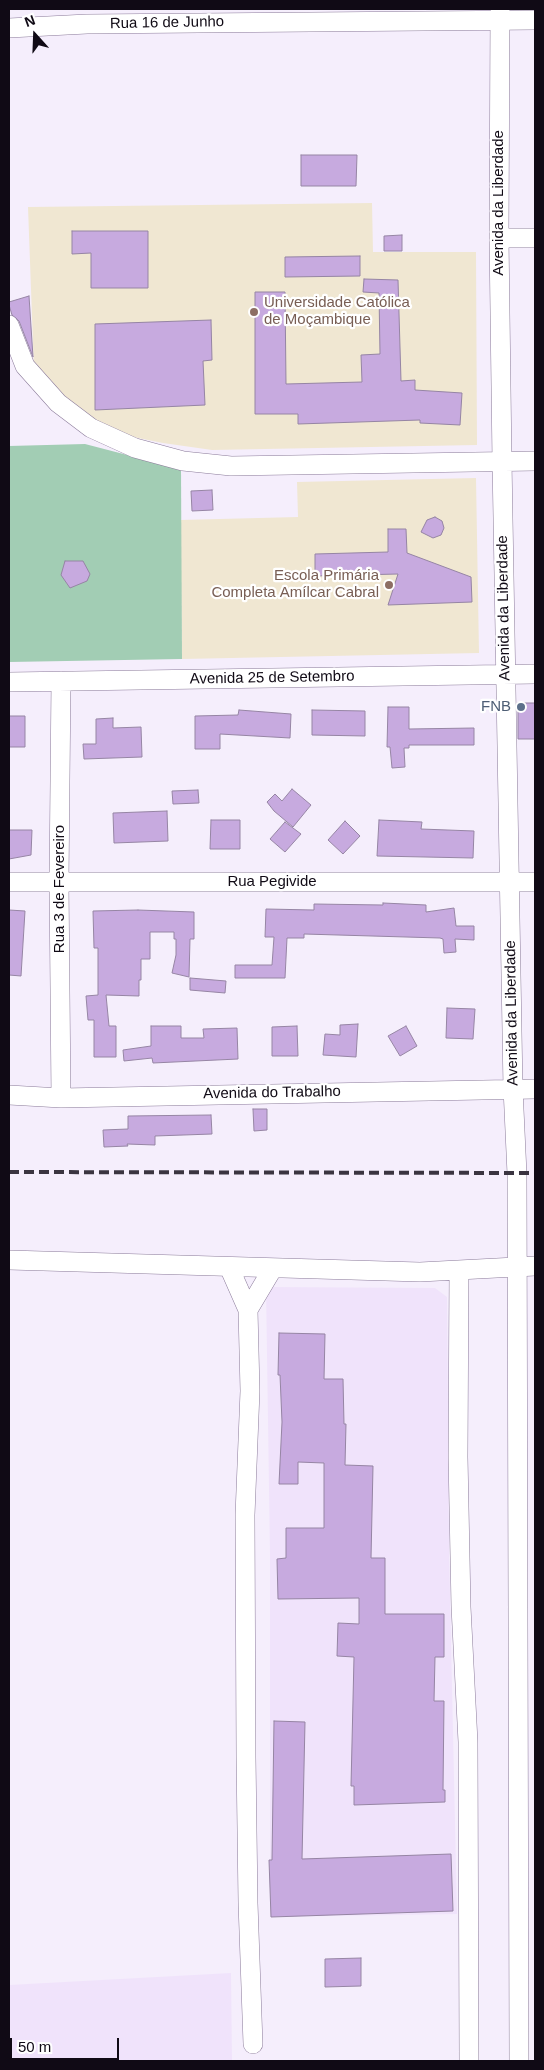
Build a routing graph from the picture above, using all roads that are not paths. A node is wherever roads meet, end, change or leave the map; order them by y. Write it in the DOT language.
graph roads {
  1 [pos="500,14"];
  2 [pos="274,15"];
  3 [pos="535,20"];
  4 [pos="9,28"];
  5 [pos="499,238"];
  6 [pos="535,238"];
  7 [pos="9,325"];
  8 [pos="17,366"];
  9 [pos="502,461"];
  10 [pos="535,461"];
  11 [pos="535,674"];
  12 [pos="505,675"];
  13 [pos="62,681"];
  14 [pos="9,682"];
  15 [pos="9,882"];
  16 [pos="59,882"];
  17 [pos="509,882"];
  18 [pos="535,882"];
  19 [pos="513,1088"];
  20 [pos="535,1088"];
  21 [pos="9,1095"];
  22 [pos="61,1098"];
  23 [pos="9,1260"];
  24 [pos="526,1266"];
  25 [pos="229,1267"];
  26 [pos="273,1268"];
  27 [pos="460,1270"];
  28 [pos="248,1310"];
  29 [pos="527,1793"];
  30 [pos="253,2044"];
  31 [pos="468,2061"];
  32 [pos="518,2061"];
  1 -- 2 [label="street, Rua 16 de Junho"];
  1 -- 3 [label="street, Rua 16 de Junho"];
  1 -- 5 [label="street, Avenida da Liberdade"];
  2 -- 4 [label="street, Rua 16 de Junho"];
  5 -- 6 [label="street"];
  5 -- 9 [label="street, Avenida da Liberdade"];
  7 -- 8 [label="street"];
  8 -- 9 [label="street"];
  9 -- 10 [label="street"];
  9 -- 12 [label="street, Avenida da Liberdade"];
  11 -- 12 [label="street, Avenida 25 de Setembro"];
  12 -- 13 [label="street, Avenida 25 de Setembro"];
  12 -- 17 [label="street, Avenida da Liberdade"];
  13 -- 14 [label="street, Avenida 25 de Setembro"];
  13 -- 16 [label="street, Rua 3 de Fevereiro"];
  15 -- 16 [label="street, Rua Pegivide"];
  16 -- 17 [label="street, Rua Pegivide"];
  16 -- 22 [label="street, Rua 3 de Fevereiro"];
  17 -- 18 [label="street, Rua Pegivide"];
  17 -- 19 [label="street, Avenida da Liberdade"];
  19 -- 20 [label="street, Avenida do Trabalho"];
  19 -- 22 [label="street, Avenida do Trabalho"];
  19 -- 24 [label="street, Avenida da Liberdade"];
  21 -- 22 [label="street, Avenida do Trabalho"];
  23 -- 25 [label="street"];
  24 -- 27 [label="street"];
  24 -- 29 [label="street, Avenida da Liberdade"];
  25 -- 26 [label="street"];
  25 -- 28 [label="street"];
  26 -- 27 [label="street"];
  26 -- 28 [label="street"];
  27 -- 31 [label="street"];
  28 -- 30 [label="street"];
  29 -- 32 [label="street, Avenida da Liberdade"];
}
